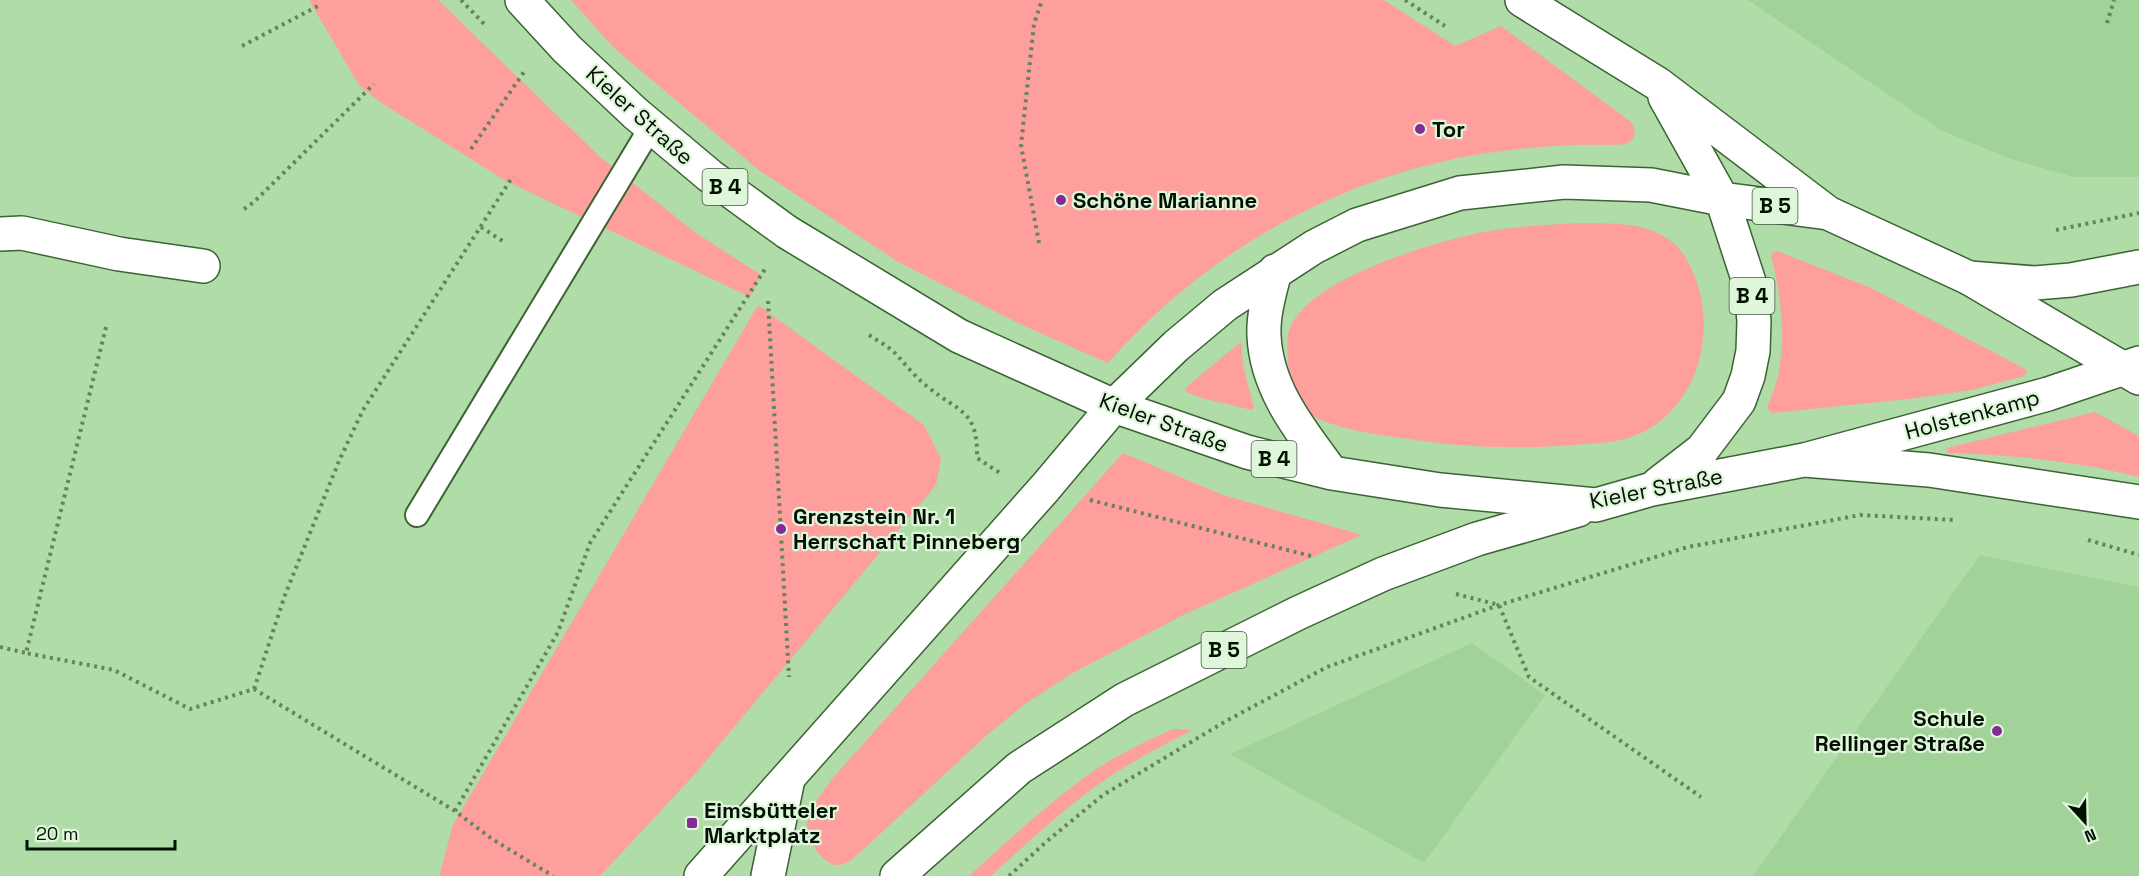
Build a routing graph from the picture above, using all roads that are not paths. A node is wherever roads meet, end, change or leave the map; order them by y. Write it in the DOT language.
graph roads {
  1 [pos="522,0"];
  2 [pos="1522,0"];
  3 [pos="1658,84"];
  4 [pos="651,127"];
  5 [pos="1722,199"];
  6 [pos="1828,213"];
  7 [pos="0,234"];
  8 [pos="203,266"];
  9 [pos="2139,267"];
  10 [pos="1275,271"];
  11 [pos="1969,278"];
  12 [pos="2134,370"];
  13 [pos="1114,406"];
  14 [pos="1804,460"];
  15 [pos="1332,473"];
  16 [pos="1652,489"];
  17 [pos="2139,502"];
  18 [pos="1596,504"];
  19 [pos="417,515"];
  20 [pos="788,779"];
  21 [pos="701,876"];
  22 [pos="768,876"];
  23 [pos="897,876"];
  1 -- 4 [label="main road, Kieler Straße / B 4"];
  2 -- 3 [label="main road, B 4"];
  3 -- 5 [label="main road, B 4"];
  3 -- 6 [label="main road, B 4"];
  4 -- 13 [label="main road, Kieler Straße / B 4"];
  4 -- 19 [label="lane"];
  5 -- 6 [label="main road, B 5"];
  5 -- 10 [label="main road, B 5"];
  5 -- 16 [label="main road, B 4"];
  6 -- 11 [label="main road, B 4"];
  7 -- 8 [label="main road"];
  9 -- 11 [label="main road"];
  10 -- 13 [label="main road, B 5"];
  10 -- 15 [label="main road"];
  11 -- 12 [label="main road, B 4"];
  12 -- 14 [label="main road, Holstenkamp"];
  13 -- 15 [label="main road, Kieler Straße / B 4"];
  13 -- 20 [label="main road, B 5"];
  14 -- 16 [label="main road, Kieler Straße / B 4"];
  14 -- 17 [label="main road, Kieler Straße / B 4"];
  15 -- 18 [label="main road, Kieler Straße / B 4"];
  16 -- 18 [label="main road, Kieler Straße / B 4"];
  18 -- 23 [label="main road, B 5"];
  20 -- 21 [label="main road, B 5"];
  20 -- 22 [label="main road"];
}
